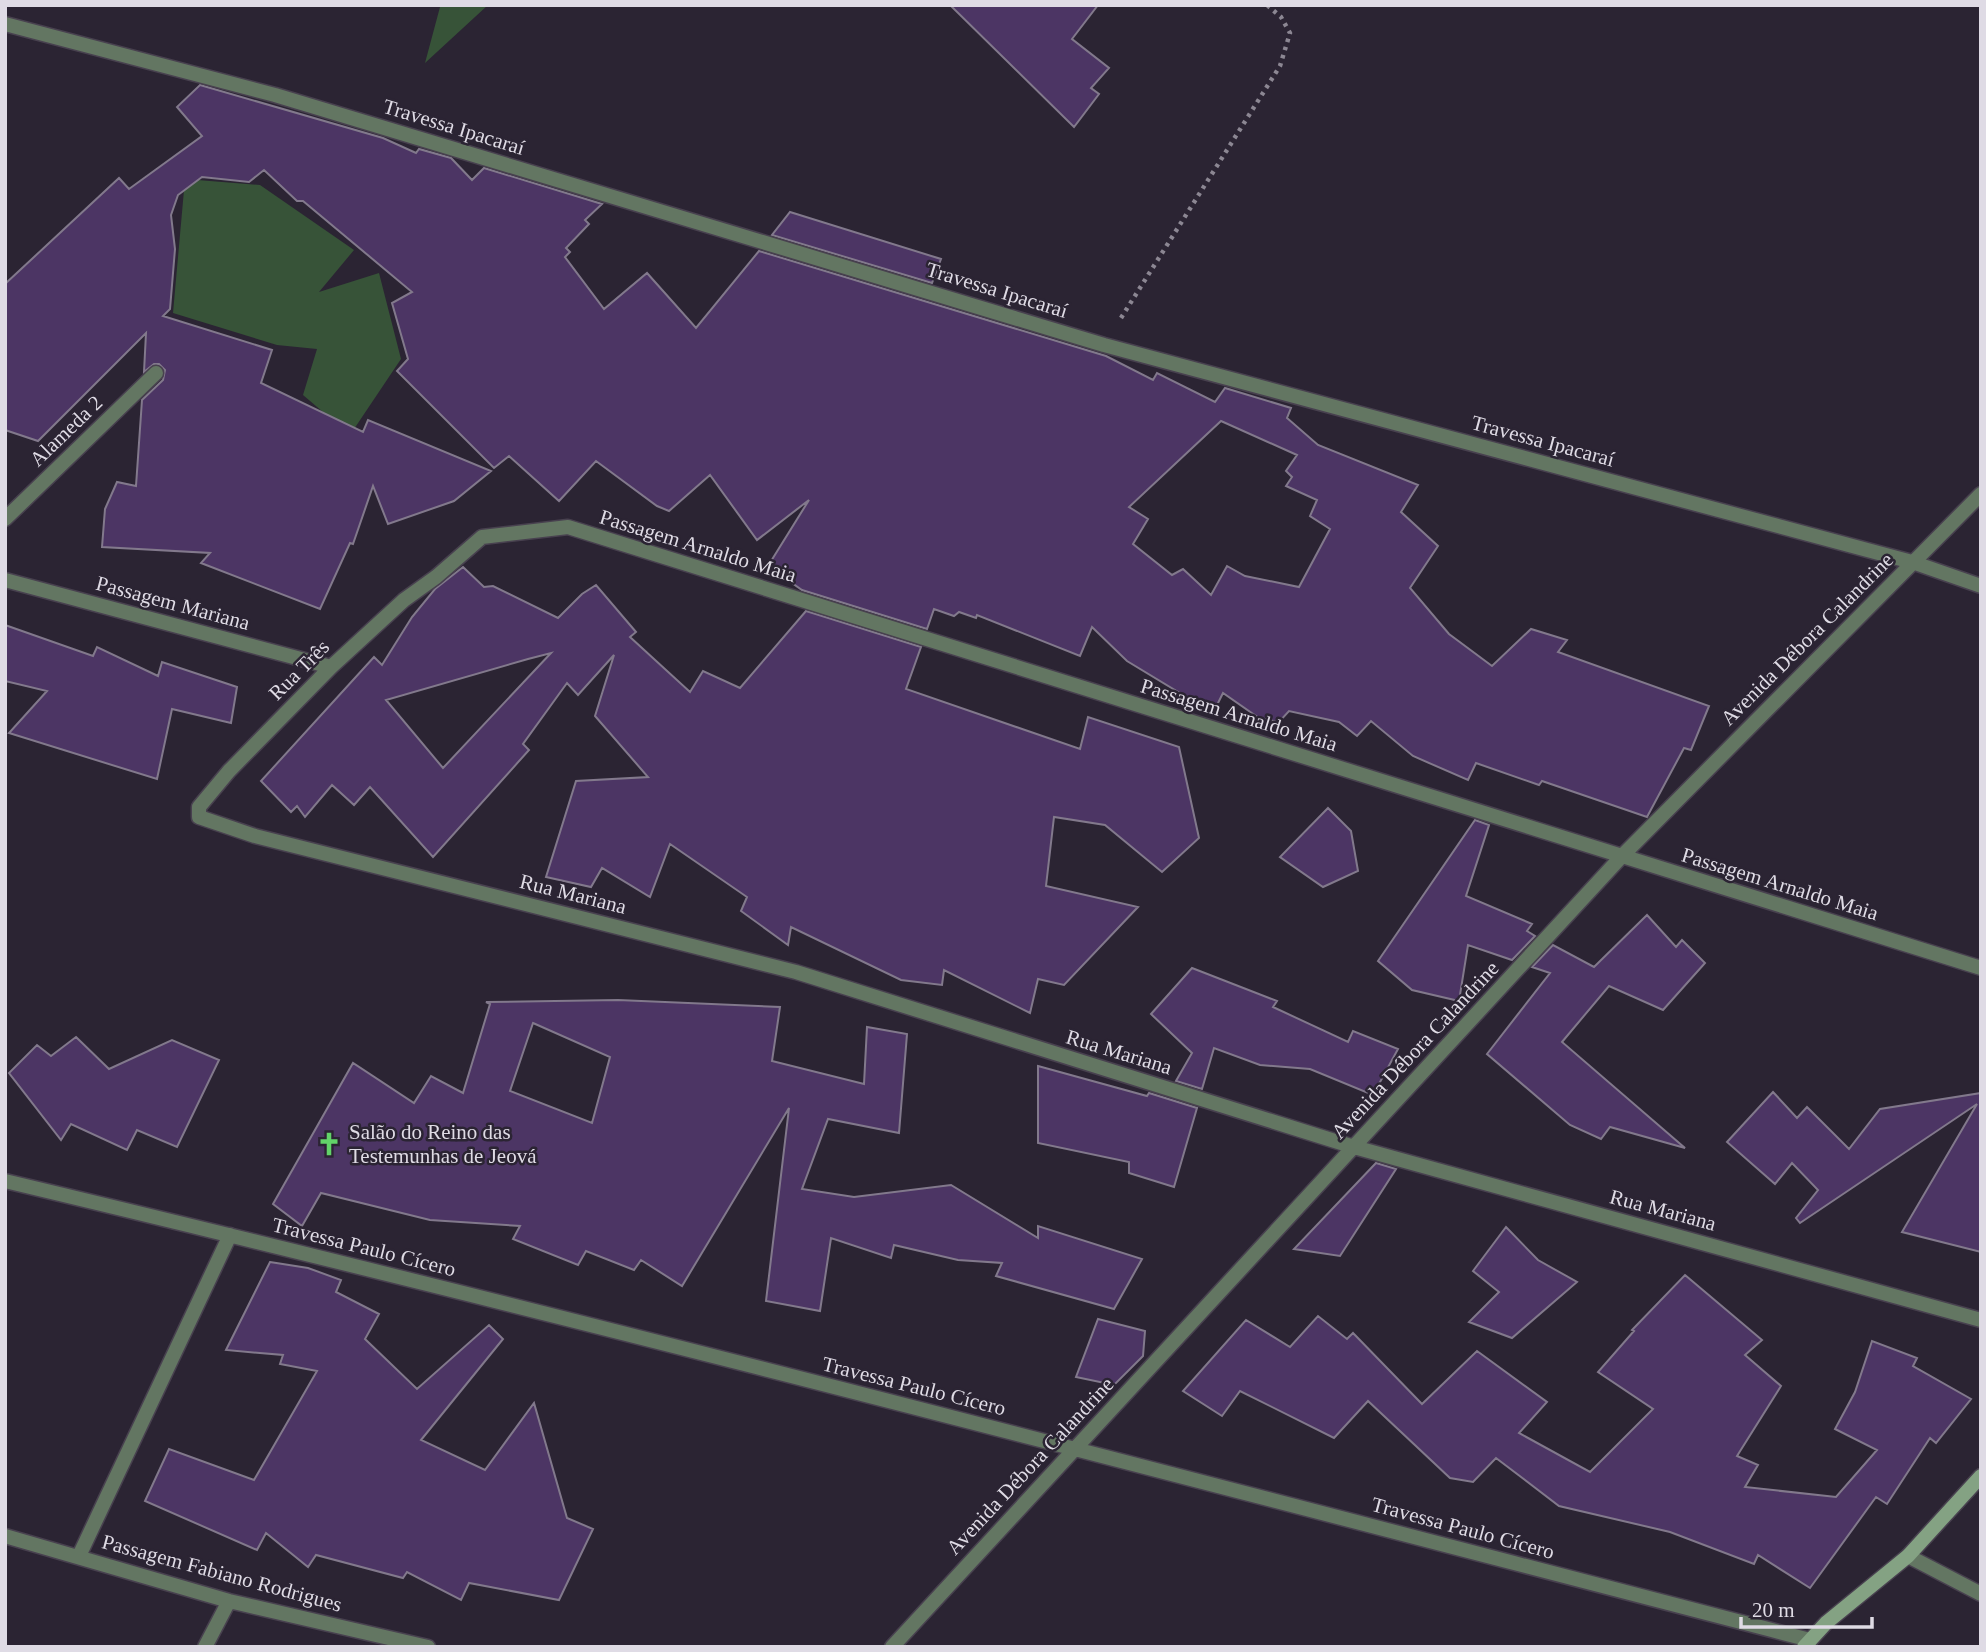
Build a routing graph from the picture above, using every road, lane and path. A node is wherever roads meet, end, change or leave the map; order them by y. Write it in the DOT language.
graph roads {
  1 [pos="1267,5"];
  2 [pos="5,24"];
  3 [pos="1104,345"];
  4 [pos="156,373"];
  5 [pos="1981,494"];
  6 [pos="5,519"];
  7 [pos="482,537"];
  8 [pos="1912,562"];
  9 [pos="5,580"];
  10 [pos="1981,586"];
  11 [pos="331,667"];
  12 [pos="243,832"];
  13 [pos="1622,856"];
  14 [pos="1981,968"];
  15 [pos="1354,1147"];
  16 [pos="5,1181"];
  17 [pos="230,1235"];
  18 [pos="1981,1320"];
  19 [pos="1073,1448"];
  20 [pos="1981,1476"];
  21 [pos="5,1536"];
  22 [pos="79,1556"];
  23 [pos="1908,1556"];
  24 [pos="1981,1594"];
  25 [pos="229,1601"];
  26 [pos="1807,1643"];
  27 [pos="205,1647"];
  28 [pos="428,1647"];
  29 [pos="892,1647"];
  1 -- 3 [label="path"];
  2 -- 3 [label="street, Travessa Ipacaraí"];
  3 -- 8 [label="street, Travessa Ipacaraí"];
  4 -- 6 [label="street, Alameda 2"];
  5 -- 8 [label="street, Avenida Débora Calandrine"];
  7 -- 11 [label="street, Rua Três"];
  7 -- 13 [label="street, Passagem Arnaldo Maia"];
  8 -- 10 [label="street, Travessa Ipacaraí"];
  8 -- 13 [label="street, Avenida Débora Calandrine"];
  9 -- 11 [label="street, Passagem Mariana"];
  11 -- 12 [label="street, Rua Três"];
  12 -- 15 [label="street, Rua Mariana"];
  13 -- 14 [label="street, Passagem Arnaldo Maia"];
  13 -- 15 [label="street, Avenida Débora Calandrine"];
  15 -- 18 [label="street, Rua Mariana"];
  15 -- 19 [label="street, Avenida Débora Calandrine"];
  16 -- 17 [label="street, Travessa Paulo Cícero"];
  17 -- 19 [label="street, Travessa Paulo Cícero"];
  17 -- 22 [label="street"];
  19 -- 26 [label="street, Travessa Paulo Cícero"];
  19 -- 29 [label="street, Avenida Débora Calandrine"];
  20 -- 23 [label="street"];
  21 -- 22 [label="street, Passagem Fabiano Rodrigues"];
  22 -- 25 [label="street, Passagem Fabiano Rodrigues"];
  23 -- 24 [label="street"];
  23 -- 26 [label="street"];
  25 -- 27 [label="street"];
  25 -- 28 [label="street, Passagem Fabiano Rodrigues"];
}
